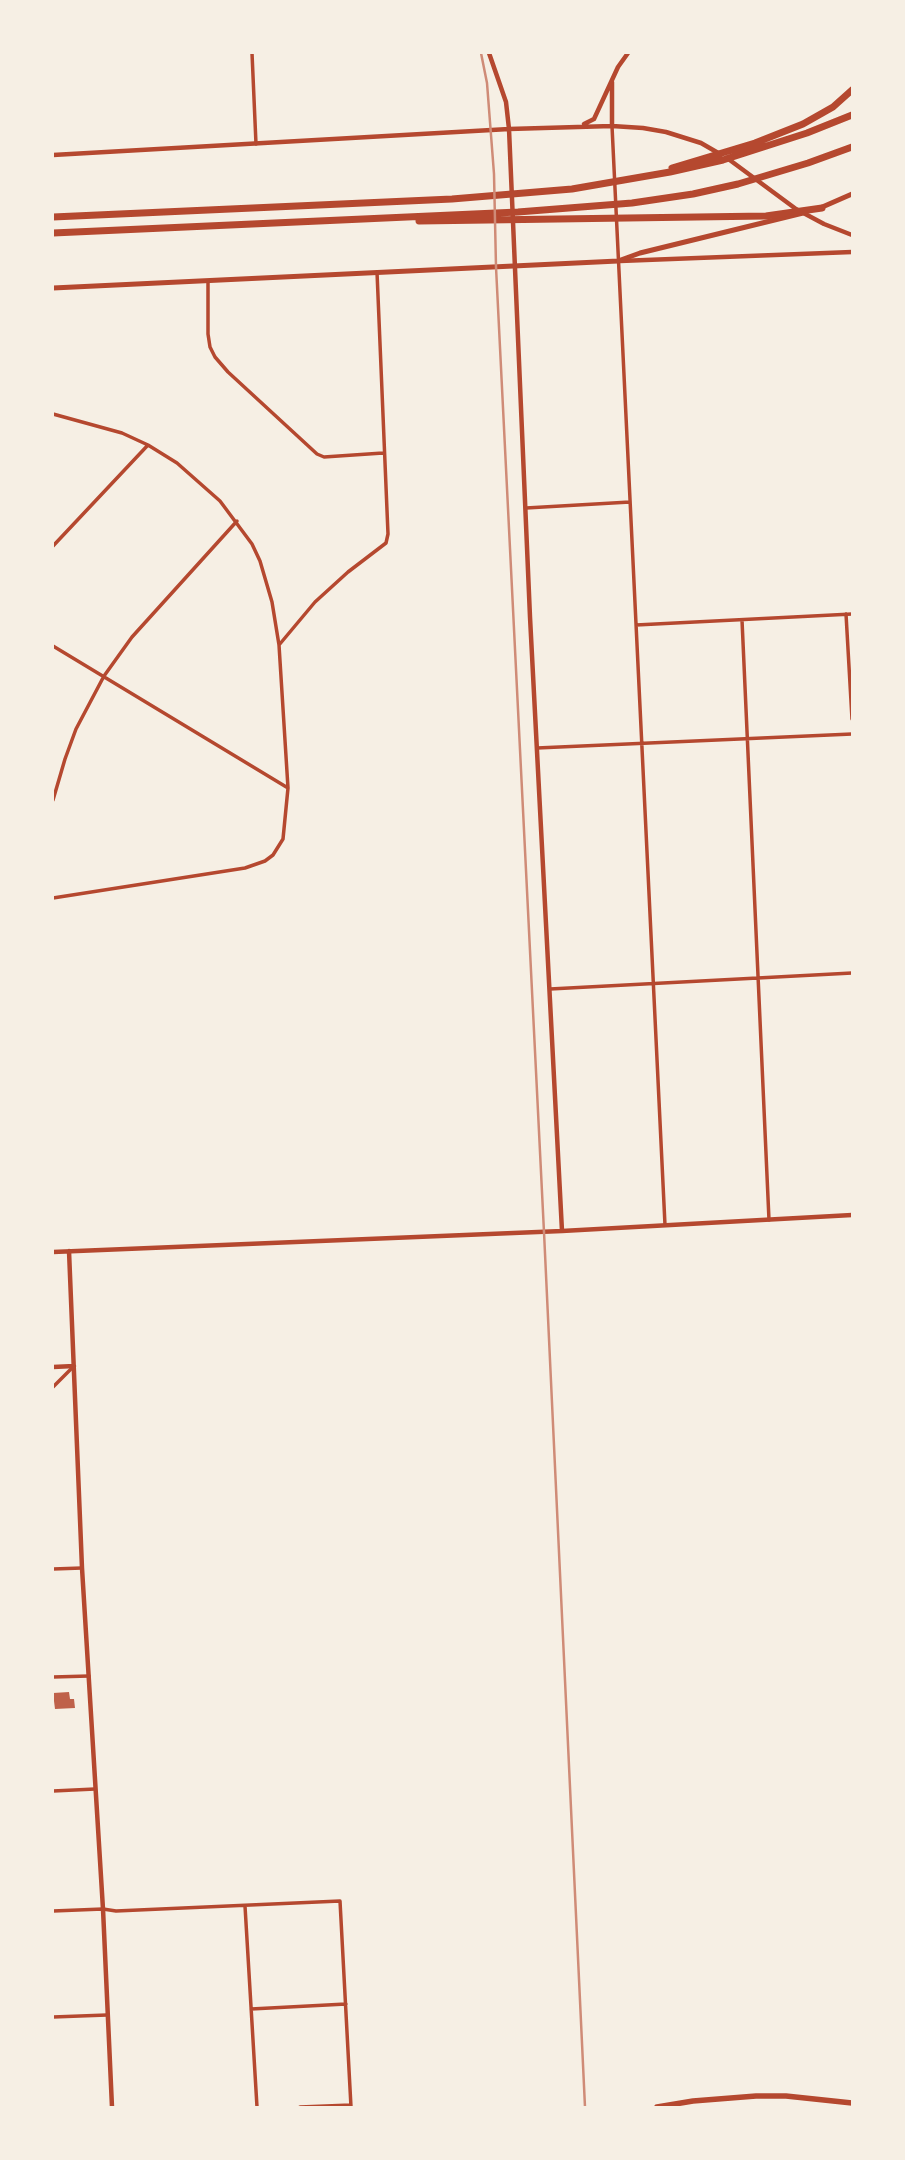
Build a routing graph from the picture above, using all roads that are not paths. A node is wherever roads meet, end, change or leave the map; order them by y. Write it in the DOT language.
graph roads {
  1 [pos="252,53"];
  2 [pos="489,53"];
  3 [pos="628,53"];
  4 [pos="614,74"];
  5 [pos="852,90"];
  6 [pos="852,115"];
  7 [pos="578,126"];
  8 [pos="612,126"];
  9 [pos="509,129"];
  10 [pos="256,144"];
  11 [pos="852,147"];
  12 [pos="53,155"];
  13 [pos="640,178"];
  14 [pos="852,194"];
  15 [pos="822,208"];
  16 [pos="53,217"];
  17 [pos="333,221"];
  18 [pos="53,233"];
  19 [pos="852,235"];
  20 [pos="852,252"];
  21 [pos="618,262"];
  22 [pos="516,266"];
  23 [pos="378,272"];
  24 [pos="208,281"];
  25 [pos="53,288"];
  26 [pos="53,414"];
  27 [pos="148,445"];
  28 [pos="383,453"];
  29 [pos="630,502"];
  30 [pos="526,508"];
  31 [pos="237,521"];
  32 [pos="53,546"];
  33 [pos="846,614"];
  34 [pos="852,614"];
  35 [pos="742,620"];
  36 [pos="636,625"];
  37 [pos="279,645"];
  38 [pos="53,646"];
  39 [pos="104,676"];
  40 [pos="852,719"];
  41 [pos="852,734"];
  42 [pos="748,738"];
  43 [pos="641,743"];
  44 [pos="538,748"];
  45 [pos="288,788"];
  46 [pos="53,800"];
  47 [pos="53,898"];
  48 [pos="852,973"];
  49 [pos="758,978"];
  50 [pos="653,983"];
  51 [pos="550,989"];
  52 [pos="852,1215"];
  53 [pos="769,1220"];
  54 [pos="665,1225"];
  55 [pos="562,1231"];
  56 [pos="69,1251"];
  57 [pos="53,1252"];
  58 [pos="74,1366"];
  59 [pos="53,1367"];
  60 [pos="53,1387"];
  61 [pos="82,1568"];
  62 [pos="53,1569"];
  63 [pos="88,1676"];
  64 [pos="53,1677"];
  65 [pos="95,1789"];
  66 [pos="53,1791"];
  67 [pos="245,1906"];
  68 [pos="103,1909"];
  69 [pos="53,1911"];
  70 [pos="346,2004"];
  71 [pos="251,2009"];
  72 [pos="107,2015"];
  73 [pos="53,2017"];
  74 [pos="852,2103"];
  75 [pos="351,2106"];
  76 [pos="112,2107"];
  77 [pos="257,2107"];
  78 [pos="300,2107"];
  79 [pos="657,2107"];
  1 -- 10 [label="street"];
  2 -- 9 [label="street"];
  3 -- 4 [label="street"];
  4 -- 7 [label="street"];
  4 -- 8 [label="street"];
  5 -- 13 [label="highway"];
  6 -- 13 [label="highway"];
  7 -- 8 [label="street"];
  7 -- 9 [label="street"];
  8 -- 19 [label="street"];
  8 -- 21 [label="street"];
  9 -- 10 [label="street"];
  9 -- 22 [label="street"];
  10 -- 12 [label="street"];
  11 -- 17 [label="highway"];
  13 -- 16 [label="highway"];
  14 -- 15 [label="main road"];
  15 -- 17 [label="highway"];
  15 -- 21 [label="main road"];
  17 -- 18 [label="highway"];
  20 -- 21 [label="street"];
  21 -- 22 [label="main road"];
  21 -- 29 [label="street"];
  22 -- 23 [label="main road"];
  22 -- 30 [label="street"];
  23 -- 24 [label="main road"];
  23 -- 28 [label="street"];
  24 -- 25 [label="main road"];
  24 -- 28 [label="street"];
  26 -- 27 [label="street"];
  27 -- 31 [label="street"];
  27 -- 32 [label="street"];
  28 -- 37 [label="street"];
  29 -- 30 [label="street"];
  29 -- 36 [label="street"];
  30 -- 44 [label="street"];
  31 -- 37 [label="street"];
  31 -- 39 [label="street"];
  33 -- 34 [label="street"];
  33 -- 35 [label="street"];
  33 -- 40 [label="street"];
  35 -- 36 [label="street"];
  35 -- 42 [label="street"];
  36 -- 43 [label="street"];
  37 -- 45 [label="street"];
  38 -- 39 [label="street"];
  39 -- 45 [label="street"];
  39 -- 46 [label="street"];
  41 -- 42 [label="street"];
  42 -- 43 [label="street"];
  42 -- 49 [label="street"];
  43 -- 44 [label="street"];
  43 -- 50 [label="street"];
  44 -- 51 [label="street"];
  45 -- 47 [label="street"];
  48 -- 49 [label="street"];
  49 -- 50 [label="street"];
  49 -- 53 [label="street"];
  50 -- 51 [label="street"];
  50 -- 54 [label="street"];
  51 -- 55 [label="street"];
  52 -- 53 [label="street"];
  53 -- 54 [label="street"];
  54 -- 55 [label="street"];
  55 -- 56 [label="street"];
  56 -- 57 [label="street"];
  56 -- 58 [label="street"];
  58 -- 59 [label="street"];
  58 -- 60 [label="street"];
  58 -- 61 [label="street"];
  61 -- 62 [label="street"];
  61 -- 63 [label="street"];
  63 -- 64 [label="street"];
  63 -- 65 [label="street"];
  65 -- 66 [label="street"];
  65 -- 68 [label="street"];
  67 -- 68 [label="street"];
  67 -- 70 [label="street"];
  67 -- 71 [label="street"];
  68 -- 69 [label="street"];
  68 -- 72 [label="street"];
  70 -- 71 [label="street"];
  70 -- 75 [label="street"];
  71 -- 77 [label="street"];
  72 -- 73 [label="street"];
  72 -- 76 [label="street"];
  74 -- 79 [label="main road"];
  75 -- 78 [label="street"];
}
